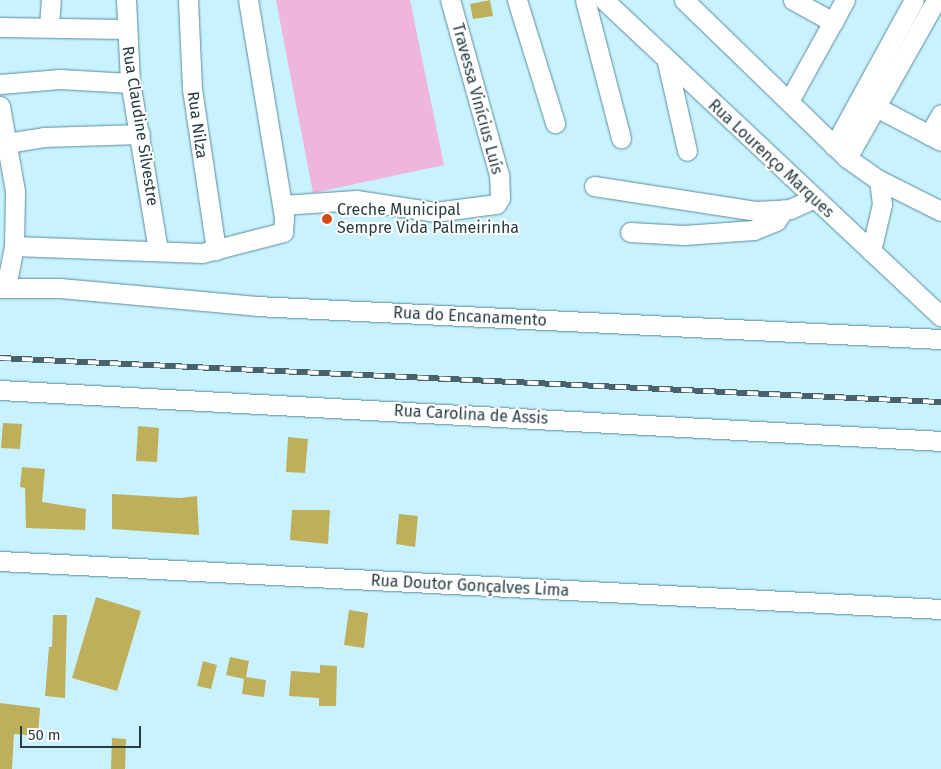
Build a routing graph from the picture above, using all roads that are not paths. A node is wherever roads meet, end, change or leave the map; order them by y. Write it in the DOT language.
graph roads {
  1 [pos="50,0"];
  2 [pos="126,0"];
  3 [pos="188,0"];
  4 [pos="248,0"];
  5 [pos="450,0"];
  6 [pos="517,0"];
  7 [pos="584,0"];
  8 [pos="604,0"];
  9 [pos="793,0"];
  10 [pos="845,0"];
  11 [pos="936,0"];
  12 [pos="912,1"];
  13 [pos="696,4"];
  14 [pos="833,22"];
  15 [pos="49,26"];
  16 [pos="0,27"];
  17 [pos="125,29"];
  18 [pos="667,62"];
  19 [pos="130,83"];
  20 [pos="0,84"];
  21 [pos="789,101"];
  22 [pos="0,106"];
  23 [pos="876,107"];
  24 [pos="941,114"];
  25 [pos="555,123"];
  26 [pos="140,134"];
  27 [pos="621,138"];
  28 [pos="935,138"];
  29 [pos="7,143"];
  30 [pos="687,151"];
  31 [pos="841,152"];
  32 [pos="879,180"];
  33 [pos="594,186"];
  34 [pos="812,199"];
  35 [pos="282,205"];
  36 [pos="784,209"];
  37 [pos="941,211"];
  38 [pos="630,232"];
  39 [pos="14,246"];
  40 [pos="216,250"];
  41 [pos="158,251"];
  42 [pos="871,251"];
  43 [pos="3,287"];
  44 [pos="941,316"];
  45 [pos="941,339"];
  46 [pos="0,390"];
  47 [pos="941,441"];
  48 [pos="0,561"];
  49 [pos="941,610"];
  1 -- 15 [label="street"];
  2 -- 17 [label="street, Rua Claudine Silvestre"];
  3 -- 40 [label="street, Rua Nilza"];
  4 -- 35 [label="street"];
  5 -- 35 [label="street, Travessa Vinícius Luís"];
  6 -- 25 [label="street"];
  7 -- 27 [label="street"];
  8 -- 18 [label="street, Rua Lourenço Marques"];
  9 -- 14 [label="street"];
  10 -- 14 [label="street"];
  11 -- 23 [label="street"];
  12 -- 31 [label="street"];
  13 -- 21 [label="street"];
  14 -- 21 [label="street"];
  15 -- 16 [label="street"];
  15 -- 17 [label="street"];
  17 -- 19 [label="street, Rua Claudine Silvestre"];
  18 -- 30 [label="street"];
  18 -- 34 [label="street, Rua Lourenço Marques"];
  19 -- 20 [label="street"];
  19 -- 26 [label="street, Rua Claudine Silvestre"];
  21 -- 31 [label="street"];
  22 -- 29 [label="street"];
  23 -- 28 [label="street"];
  23 -- 31 [label="street"];
  24 -- 28 [label="street"];
  26 -- 29 [label="street"];
  26 -- 41 [label="street, Rua Claudine Silvestre"];
  29 -- 39 [label="street"];
  31 -- 32 [label="street"];
  32 -- 37 [label="street"];
  32 -- 42 [label="street"];
  33 -- 36 [label="street"];
  34 -- 36 [label="street"];
  34 -- 42 [label="street, Rua Lourenço Marques"];
  35 -- 40 [label="street"];
  36 -- 38 [label="street"];
  39 -- 41 [label="street"];
  39 -- 43 [label="street"];
  40 -- 41 [label="street"];
  42 -- 44 [label="street, Rua Lourenço Marques"];
  43 -- 45 [label="street, Rua do Encanamento"];
  46 -- 47 [label="street, Rua Carolina de Assis"];
  48 -- 49 [label="street, Rua Doutor Gonçalves Lima"];
}
